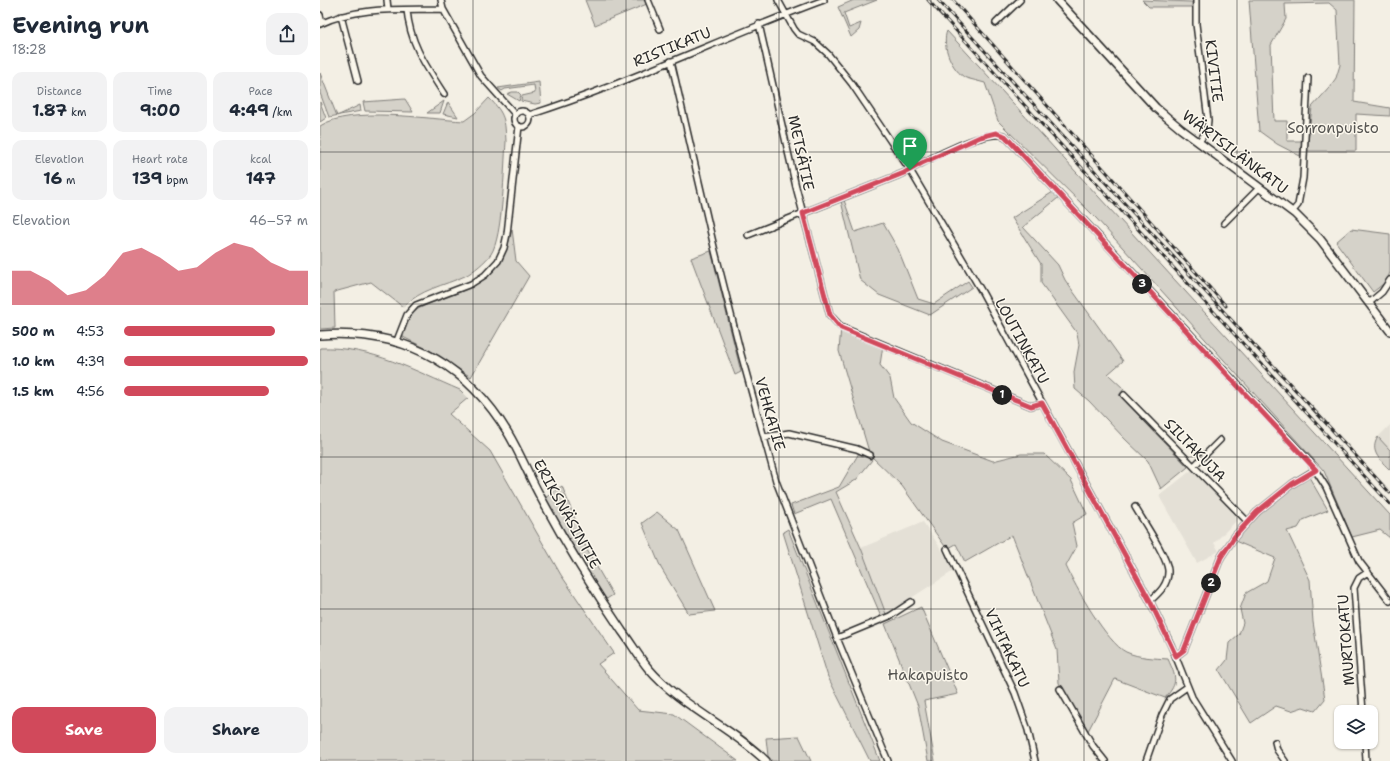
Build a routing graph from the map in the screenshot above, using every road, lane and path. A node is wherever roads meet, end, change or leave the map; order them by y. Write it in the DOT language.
graph roads {
  1 [pos="387,0"];
  2 [pos="441,0"];
  3 [pos="648,0"];
  4 [pos="778,0"];
  5 [pos="824,0"];
  6 [pos="1020,0"];
  7 [pos="1057,0"];
  8 [pos="1196,0"];
  9 [pos="388,9"];
  10 [pos="443,9"];
  11 [pos="407,10"];
  12 [pos="786,14"];
  13 [pos="320,15"];
  14 [pos="341,16"];
  15 [pos="996,23"];
  16 [pos="321,24"];
  17 [pos="759,24"];
  18 [pos="660,29"];
  19 [pos="671,61"];
  20 [pos="1308,78"];
  21 [pos="358,81"];
  22 [pos="444,94"];
  23 [pos="515,114"];
  24 [pos="529,115"];
  25 [pos="519,126"];
  26 [pos="1199,142"];
  27 [pos="910,170"];
  28 [pos="1260,188"];
  29 [pos="1292,212"];
  30 [pos="803,213"];
  31 [pos="1224,223"];
  32 [pos="748,235"];
  33 [pos="1390,280"];
  34 [pos="1369,302"];
  35 [pos="1390,331"];
  36 [pos="320,335"];
  37 [pos="396,343"];
  38 [pos="1124,395"];
  39 [pos="1042,403"];
  40 [pos="764,438"];
  41 [pos="1220,440"];
  42 [pos="870,455"];
  43 [pos="1194,466"];
  44 [pos="1316,470"];
  45 [pos="1135,507"];
  46 [pos="1248,522"];
  47 [pos="947,549"];
  48 [pos="1368,572"];
  49 [pos="1150,601"];
  50 [pos="1390,601"];
  51 [pos="911,602"];
  52 [pos="837,638"];
  53 [pos="1176,656"];
  54 [pos="1187,687"];
  55 [pos="1060,689"];
  56 [pos="1362,705"];
  57 [pos="1274,742"];
  58 [pos="1365,749"];
  59 [pos="766,761"];
  60 [pos="888,761"];
  61 [pos="1035,761"];
  62 [pos="1105,761"];
  63 [pos="1146,761"];
  64 [pos="1232,761"];
  65 [pos="1285,761"];
  66 [pos="1366,761"];
  1 -- 9 [label="street"];
  2 -- 10 [label="street"];
  3 -- 18 [label="street"];
  4 -- 12 [label="street, LOUTINKATU"];
  5 -- 12 [label="street, RISTIKATU"];
  6 -- 15 [label="street"];
  7 -- 26 [label="street, WÄRTSILÄNKATU"];
  8 -- 26 [label="street, KIVITIE"];
  9 -- 11 [label="street"];
  9 -- 14 [label="street"];
  10 -- 11 [label="street"];
  10 -- 23 [label="street"];
  11 -- 22 [label="street"];
  12 -- 17 [label="street, RISTIKATU"];
  12 -- 27 [label="street, LOUTINKATU"];
  13 -- 16 [label="street"];
  14 -- 16 [label="street"];
  14 -- 21 [label="street"];
  17 -- 19 [label="street, RISTIKATU"];
  17 -- 30 [label="street, METSÄTIE"];
  19 -- 24 [label="street, RISTIKATU"];
  19 -- 40 [label="street, VEHKATIE"];
  20 -- 29 [label="street"];
  23 -- 24 [label="street"];
  23 -- 25 [label="street"];
  24 -- 25 [label="street"];
  25 -- 37 [label="street"];
  26 -- 28 [label="street, WÄRTSILÄNKATU"];
  27 -- 30 [label="street"];
  27 -- 39 [label="street, LOUTINKATU"];
  27 -- 44 [label="street"];
  28 -- 29 [label="street, WÄRTSILÄNKATU"];
  28 -- 31 [label="street"];
  29 -- 34 [label="street, WÄRTSILÄNKATU"];
  30 -- 32 [label="street"];
  30 -- 39 [label="street, METSÄTIE"];
  33 -- 34 [label="street"];
  34 -- 35 [label="street, WÄRTSILÄNKATU"];
  36 -- 37 [label="street, ERIKSNÄSINTIE"];
  37 -- 59 [label="street, ERIKSNÄSINTIE"];
  38 -- 43 [label="street, SILTAKUJA"];
  39 -- 49 [label="street, LOUTINKATU"];
  40 -- 42 [label="street"];
  40 -- 52 [label="street, VEHKATIE"];
  41 -- 43 [label="street"];
  43 -- 46 [label="street, SILTAKUJA"];
  44 -- 46 [label="street"];
  44 -- 48 [label="street"];
  45 -- 49 [label="street"];
  46 -- 53 [label="street"];
  47 -- 61 [label="street, VIHTAKATU"];
  48 -- 50 [label="street"];
  48 -- 56 [label="street, MURTOKATU"];
  49 -- 53 [label="street, LOUTINKATU"];
  51 -- 52 [label="street"];
  52 -- 60 [label="street, VEHKATIE"];
  53 -- 54 [label="street, LOUTINKATU"];
  54 -- 63 [label="street"];
  54 -- 64 [label="street, LOUTINKATU"];
  55 -- 62 [label="street"];
  57 -- 65 [label="street"];
  58 -- 66 [label="street"];
}
